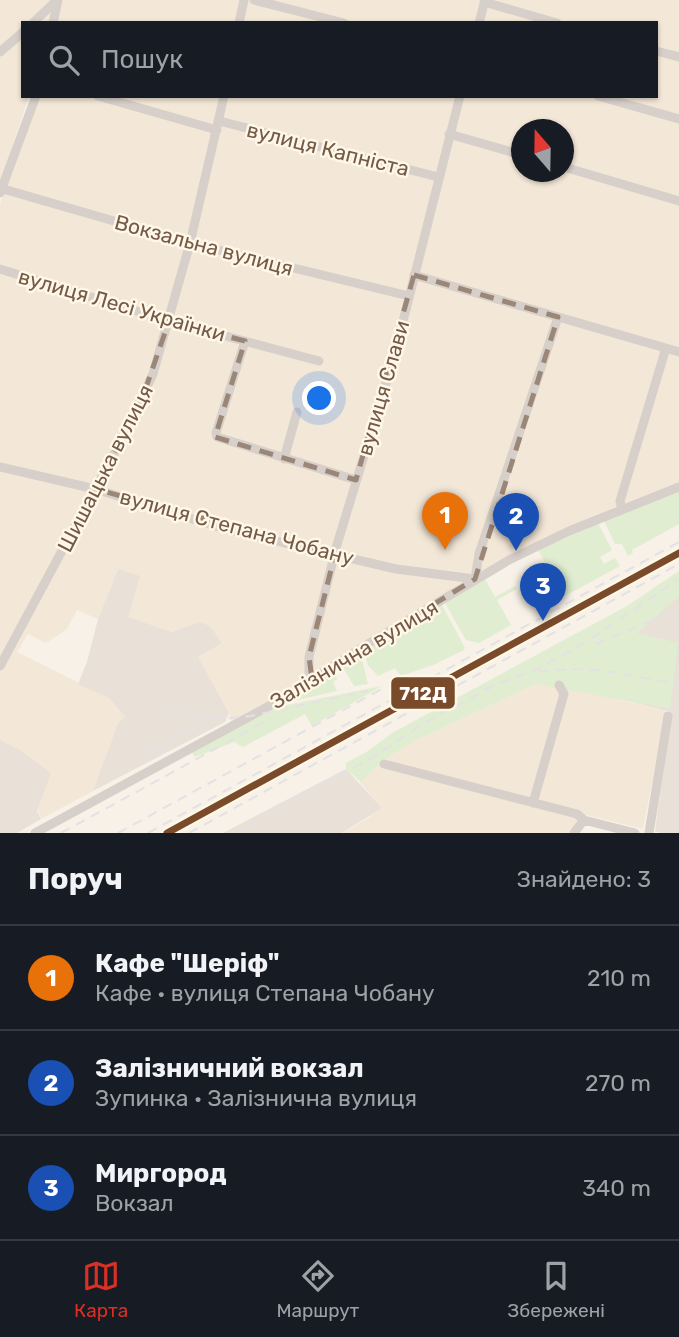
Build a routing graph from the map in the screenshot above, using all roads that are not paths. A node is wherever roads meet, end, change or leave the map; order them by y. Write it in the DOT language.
graph roads {
  1 [pos="58,0"];
  2 [pos="244,0"];
  3 [pos="254,0"];
  4 [pos="484,1"];
  5 [pos="35,21"];
  6 [pos="53,21"];
  7 [pos="240,21"];
  8 [pos="336,21"];
  9 [pos="479,21"];
  10 [pos="550,21"];
  11 [pos="21,34"];
  12 [pos="0,52"];
  13 [pos="658,52"];
  14 [pos="679,57"];
  15 [pos="35,98"];
  16 [pos="106,98"];
  17 [pos="224,98"];
  18 [pos="459,98"];
  19 [pos="605,98"];
  20 [pos="679,119"];
  21 [pos="218,126"];
  22 [pos="449,134"];
  23 [pos="511,152"];
  24 [pos="574,170"];
  25 [pos="438,177"];
  26 [pos="0,190"];
  27 [pos="679,201"];
  28 [pos="190,243"];
  29 [pos="0,269"];
  30 [pos="414,275"];
  31 [pos="409,296"];
  32 [pos="558,317"];
  33 [pos="169,321"];
  34 [pos="245,341"];
  35 [pos="666,348"];
  36 [pos="679,352"];
  37 [pos="319,360"];
  38 [pos="297,412"];
  39 [pos="284,458"];
  40 [pos="0,467"];
  41 [pos="356,480"];
  42 [pos="679,487"];
  43 [pos="95,489"];
  44 [pos="622,510"];
  45 [pos="335,554"];
  46 [pos="475,579"];
  47 [pos="0,666"];
  48 [pos="313,680"];
  49 [pos="559,685"];
  50 [pos="668,716"];
  51 [pos="384,764"];
  52 [pos="533,803"];
  53 [pos="584,820"];
  54 [pos="35,833"];
  55 [pos="574,833"];
  56 [pos="635,833"];
  57 [pos="649,833"];
  1 -- 5 [label="street"];
  1 -- 6 [label="street"];
  2 -- 7 [label="street"];
  3 -- 8 [label="street"];
  4 -- 9 [label="street"];
  4 -- 10 [label="street"];
  11 -- 12 [label="street"];
  13 -- 14 [label="street"];
  15 -- 26 [label="street"];
  16 -- 21 [label="street, вулиця Капніста"];
  17 -- 21 [label="street, Шишацька вулиця"];
  18 -- 22 [label="street, вулиця Слави"];
  19 -- 20 [label="street"];
  21 -- 25 [label="street, вулиця Капніста"];
  21 -- 28 [label="street, Шишацька вулиця"];
  22 -- 23 [label="street"];
  22 -- 25 [label="street, вулиця Слави"];
  24 -- 27 [label="street"];
  25 -- 30 [label="street, вулиця Слави"];
  26 -- 28 [label="street, Вокзальна вулиця"];
  28 -- 31 [label="street, Вокзальна вулиця"];
  28 -- 33 [label="street, Шишацька вулиця"];
  29 -- 33 [label="street, вулиця Лесі Українки"];
  30 -- 31 [label="street, вулиця Слави"];
  30 -- 32 [label="street"];
  31 -- 41 [label="street, вулиця Слави"];
  32 -- 35 [label="street"];
  32 -- 46 [label="street"];
  33 -- 34 [label="street, вулиця Лесі Українки"];
  33 -- 43 [label="street, Шишацька вулиця"];
  34 -- 37 [label="street, вулиця Лесі Українки"];
  34 -- 39 [label="street, вулиця Лесі Українки"];
  35 -- 36 [label="street"];
  35 -- 44 [label="street"];
  38 -- 39 [label="street"];
  39 -- 41 [label="street, вулиця Лесі Українки"];
  40 -- 43 [label="street, вулиця Степана Чобану"];
  41 -- 45 [label="street, вулиця Слави"];
  42 -- 44 [label="street, Залізнична вулиця"];
  43 -- 45 [label="street, вулиця Степана Чобану"];
  43 -- 47 [label="street, Шишацька вулиця"];
  44 -- 46 [label="street, Залізнична вулиця"];
  45 -- 46 [label="street, вулиця Степана Чобану"];
  45 -- 48 [label="street, вулиця Слави"];
  46 -- 48 [label="street, Залізнична вулиця"];
  48 -- 54 [label="street, Залізнична вулиця"];
  49 -- 52 [label="street"];
  50 -- 57 [label="street"];
  51 -- 52 [label="street"];
  52 -- 53 [label="street"];
  53 -- 55 [label="street"];
  53 -- 56 [label="street"];
}
